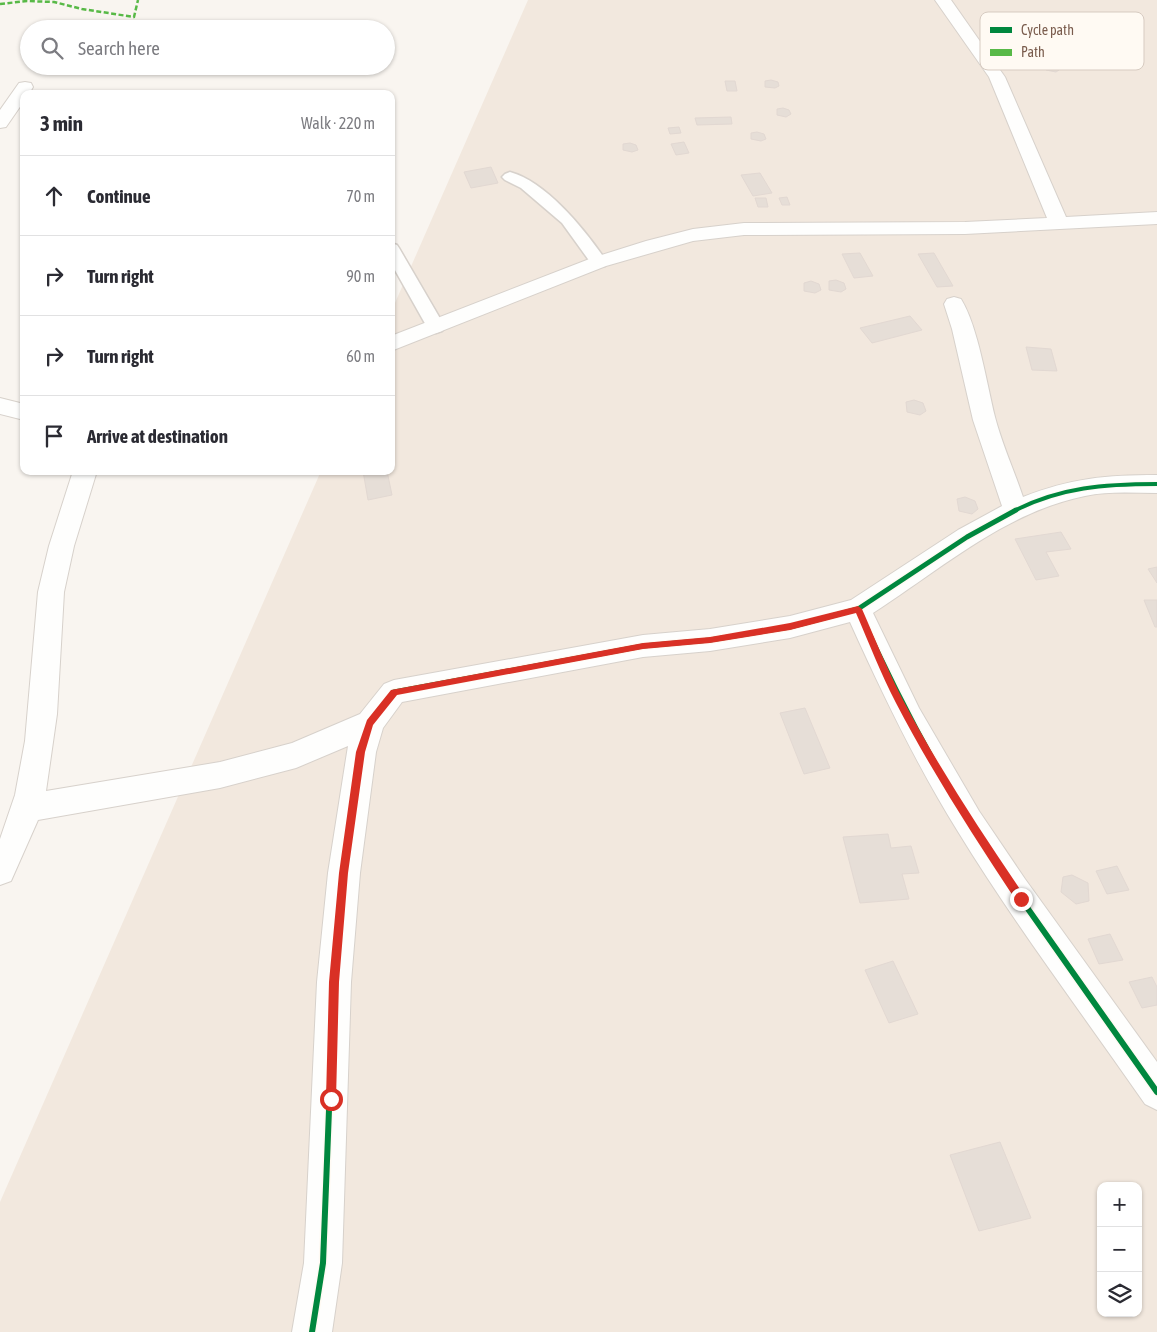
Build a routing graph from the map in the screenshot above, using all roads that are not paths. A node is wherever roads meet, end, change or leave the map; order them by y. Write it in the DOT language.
graph roads {
  1 [pos="943,0"];
  2 [pos="980,53"];
  3 [pos="992,70"];
  4 [pos="26,87"];
  5 [pos="24,90"];
  6 [pos="20,95"];
  7 [pos="0,123"];
  8 [pos="510,176"];
  9 [pos="1157,218"];
  10 [pos="1058,222"];
  11 [pos="395,255"];
  12 [pos="599,262"];
  13 [pos="954,304"];
  14 [pos="436,327"];
  15 [pos="395,342"];
  16 [pos="0,406"];
  17 [pos="20,411"];
  18 [pos="84,475"];
  19 [pos="1157,484"];
  20 [pos="1015,508"];
  21 [pos="858,609"];
  22 [pos="370,723"];
  23 [pos="28,808"];
  24 [pos="0,870"];
  25 [pos="1157,1092"];
  26 [pos="312,1332"];
  1 -- 2 [label="street"];
  3 -- 10 [label="street"];
  4 -- 5 [label="street"];
  6 -- 7 [label="street"];
  8 -- 12 [label="lane"];
  9 -- 10 [label="street"];
  10 -- 12 [label="street"];
  11 -- 14 [label="lane"];
  12 -- 14 [label="street"];
  13 -- 20 [label="street"];
  14 -- 15 [label="street"];
  16 -- 17 [label="street"];
  18 -- 23 [label="street"];
  19 -- 20 [label="street"];
  20 -- 21 [label="street"];
  21 -- 22 [label="street"];
  21 -- 25 [label="street"];
  22 -- 23 [label="street"];
  22 -- 26 [label="street"];
  23 -- 24 [label="street"];
}
